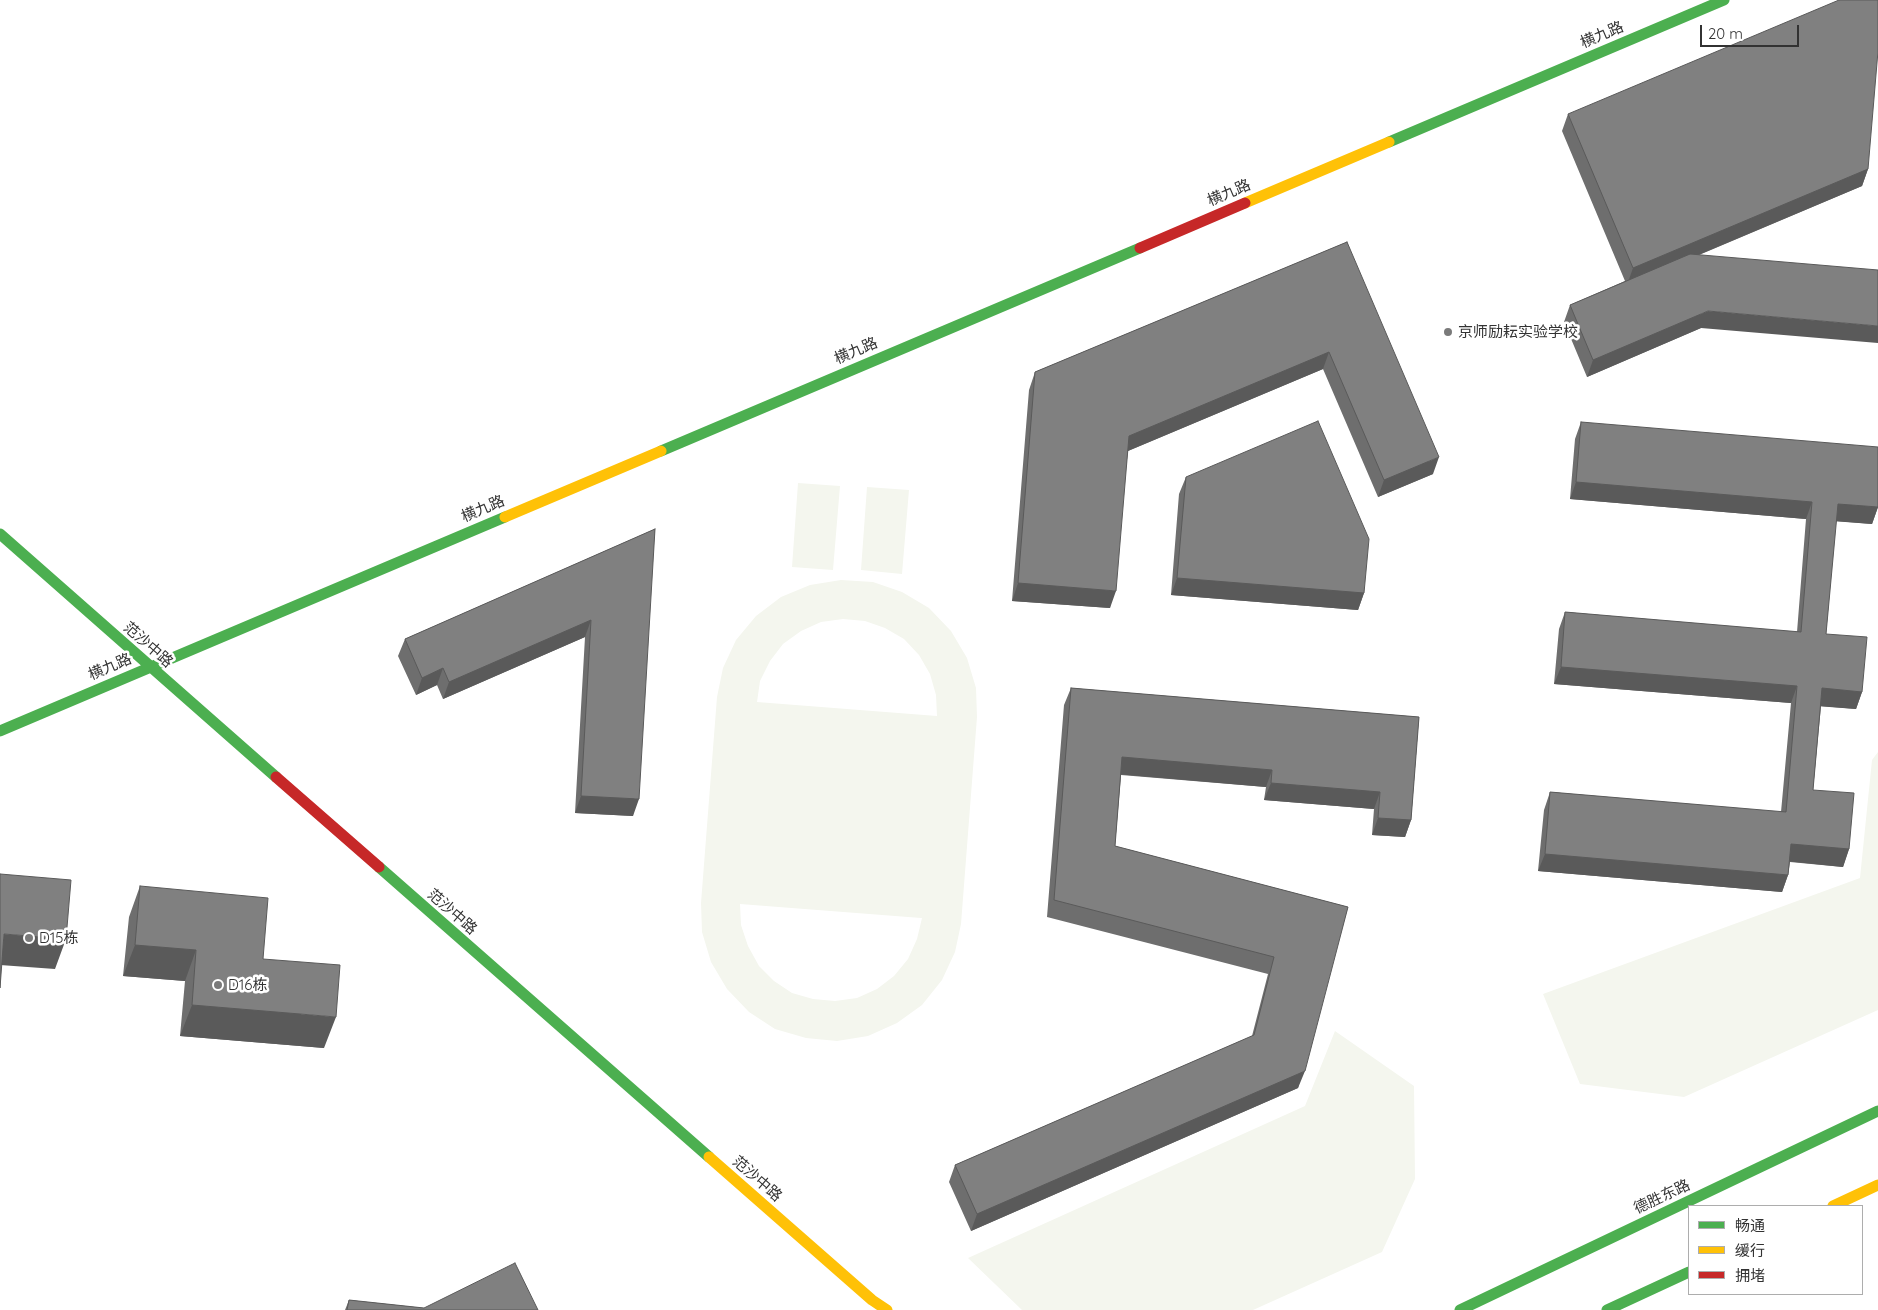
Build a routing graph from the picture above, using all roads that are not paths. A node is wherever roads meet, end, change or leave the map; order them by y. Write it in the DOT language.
graph roads {
  1 [pos="1724,0"];
  2 [pos="0,534"];
  3 [pos="150,667"];
  4 [pos="0,731"];
  5 [pos="1878,1111"];
  6 [pos="1878,1186"];
  7 [pos="1835,1205"];
  8 [pos="1688,1272"];
  9 [pos="886,1310"];
  10 [pos="1460,1310"];
  11 [pos="1607,1310"];
  1 -- 3 [label="street, 横九路"];
  2 -- 3 [label="street, 范沙中路"];
  3 -- 4 [label="street, 横九路"];
  3 -- 9 [label="street, 范沙中路"];
  5 -- 10 [label="street, 德胜东路"];
  6 -- 7 [label="street"];
  8 -- 11 [label="street"];
}
